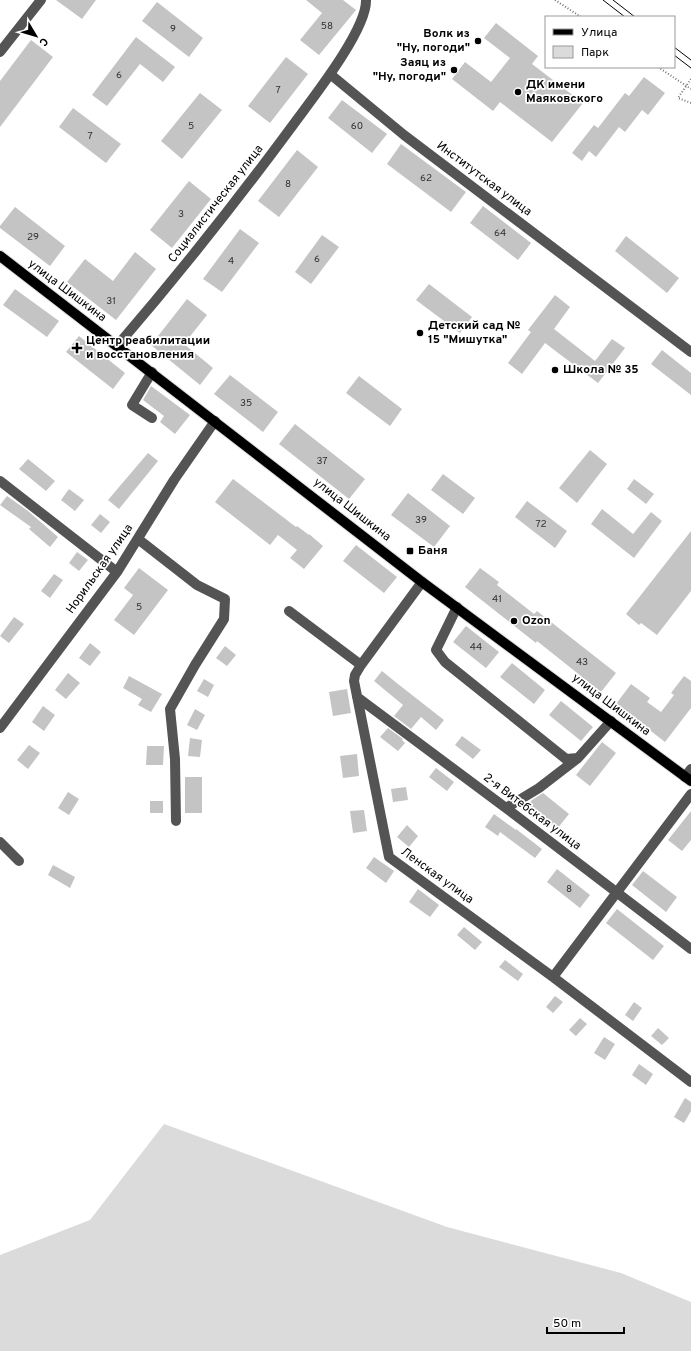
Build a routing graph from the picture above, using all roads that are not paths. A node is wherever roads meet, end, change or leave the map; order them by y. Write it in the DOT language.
graph roads {
  1 [pos="41,0"];
  2 [pos="366,0"];
  3 [pos="0,52"];
  4 [pos="330,74"];
  5 [pos="0,256"];
  6 [pos="117,346"];
  7 [pos="691,352"];
  8 [pos="152,372"];
  9 [pos="152,418"];
  10 [pos="215,421"];
  11 [pos="0,480"];
  12 [pos="138,539"];
  13 [pos="117,572"];
  14 [pos="422,582"];
  15 [pos="457,607"];
  16 [pos="290,611"];
  17 [pos="361,665"];
  18 [pos="357,697"];
  19 [pos="611,722"];
  20 [pos="0,728"];
  21 [pos="578,758"];
  22 [pos="689,776"];
  23 [pos="691,794"];
  24 [pos="506,808"];
  25 [pos="176,821"];
  26 [pos="0,842"];
  27 [pos="19,861"];
  28 [pos="617,892"];
  29 [pos="691,949"];
  30 [pos="553,977"];
  31 [pos="691,1082"];
  1 -- 3 [label="street"];
  2 -- 4 [label="street"];
  4 -- 6 [label="street, Социалистическая улица"];
  4 -- 7 [label="street, Институтская улица"];
  5 -- 6 [label="main road, улица Шишкина"];
  6 -- 8 [label="main road, улица Шишкина"];
  8 -- 9 [label="street"];
  8 -- 10 [label="main road, улица Шишкина"];
  10 -- 12 [label="street, Норильская улица"];
  10 -- 14 [label="main road, улица Шишкина"];
  11 -- 13 [label="street"];
  12 -- 13 [label="street, Норильская улица"];
  12 -- 25 [label="street"];
  13 -- 20 [label="street, Норильская улица"];
  14 -- 15 [label="main road, улица Шишкина"];
  14 -- 17 [label="street, Ленская улица"];
  15 -- 19 [label="main road, улица Шишкина"];
  15 -- 21 [label="street"];
  16 -- 17 [label="street"];
  17 -- 18 [label="street, Ленская улица"];
  18 -- 24 [label="street, 2-я Витебская улица"];
  18 -- 30 [label="street, Ленская улица"];
  19 -- 21 [label="street"];
  19 -- 22 [label="main road, улица Шишкина"];
  21 -- 24 [label="street"];
  23 -- 28 [label="street"];
  24 -- 28 [label="street, 2-я Витебская улица"];
  26 -- 27 [label="street"];
  28 -- 29 [label="street, 2-я Витебская улица"];
  28 -- 30 [label="street"];
  30 -- 31 [label="street, Ленская улица"];
}
